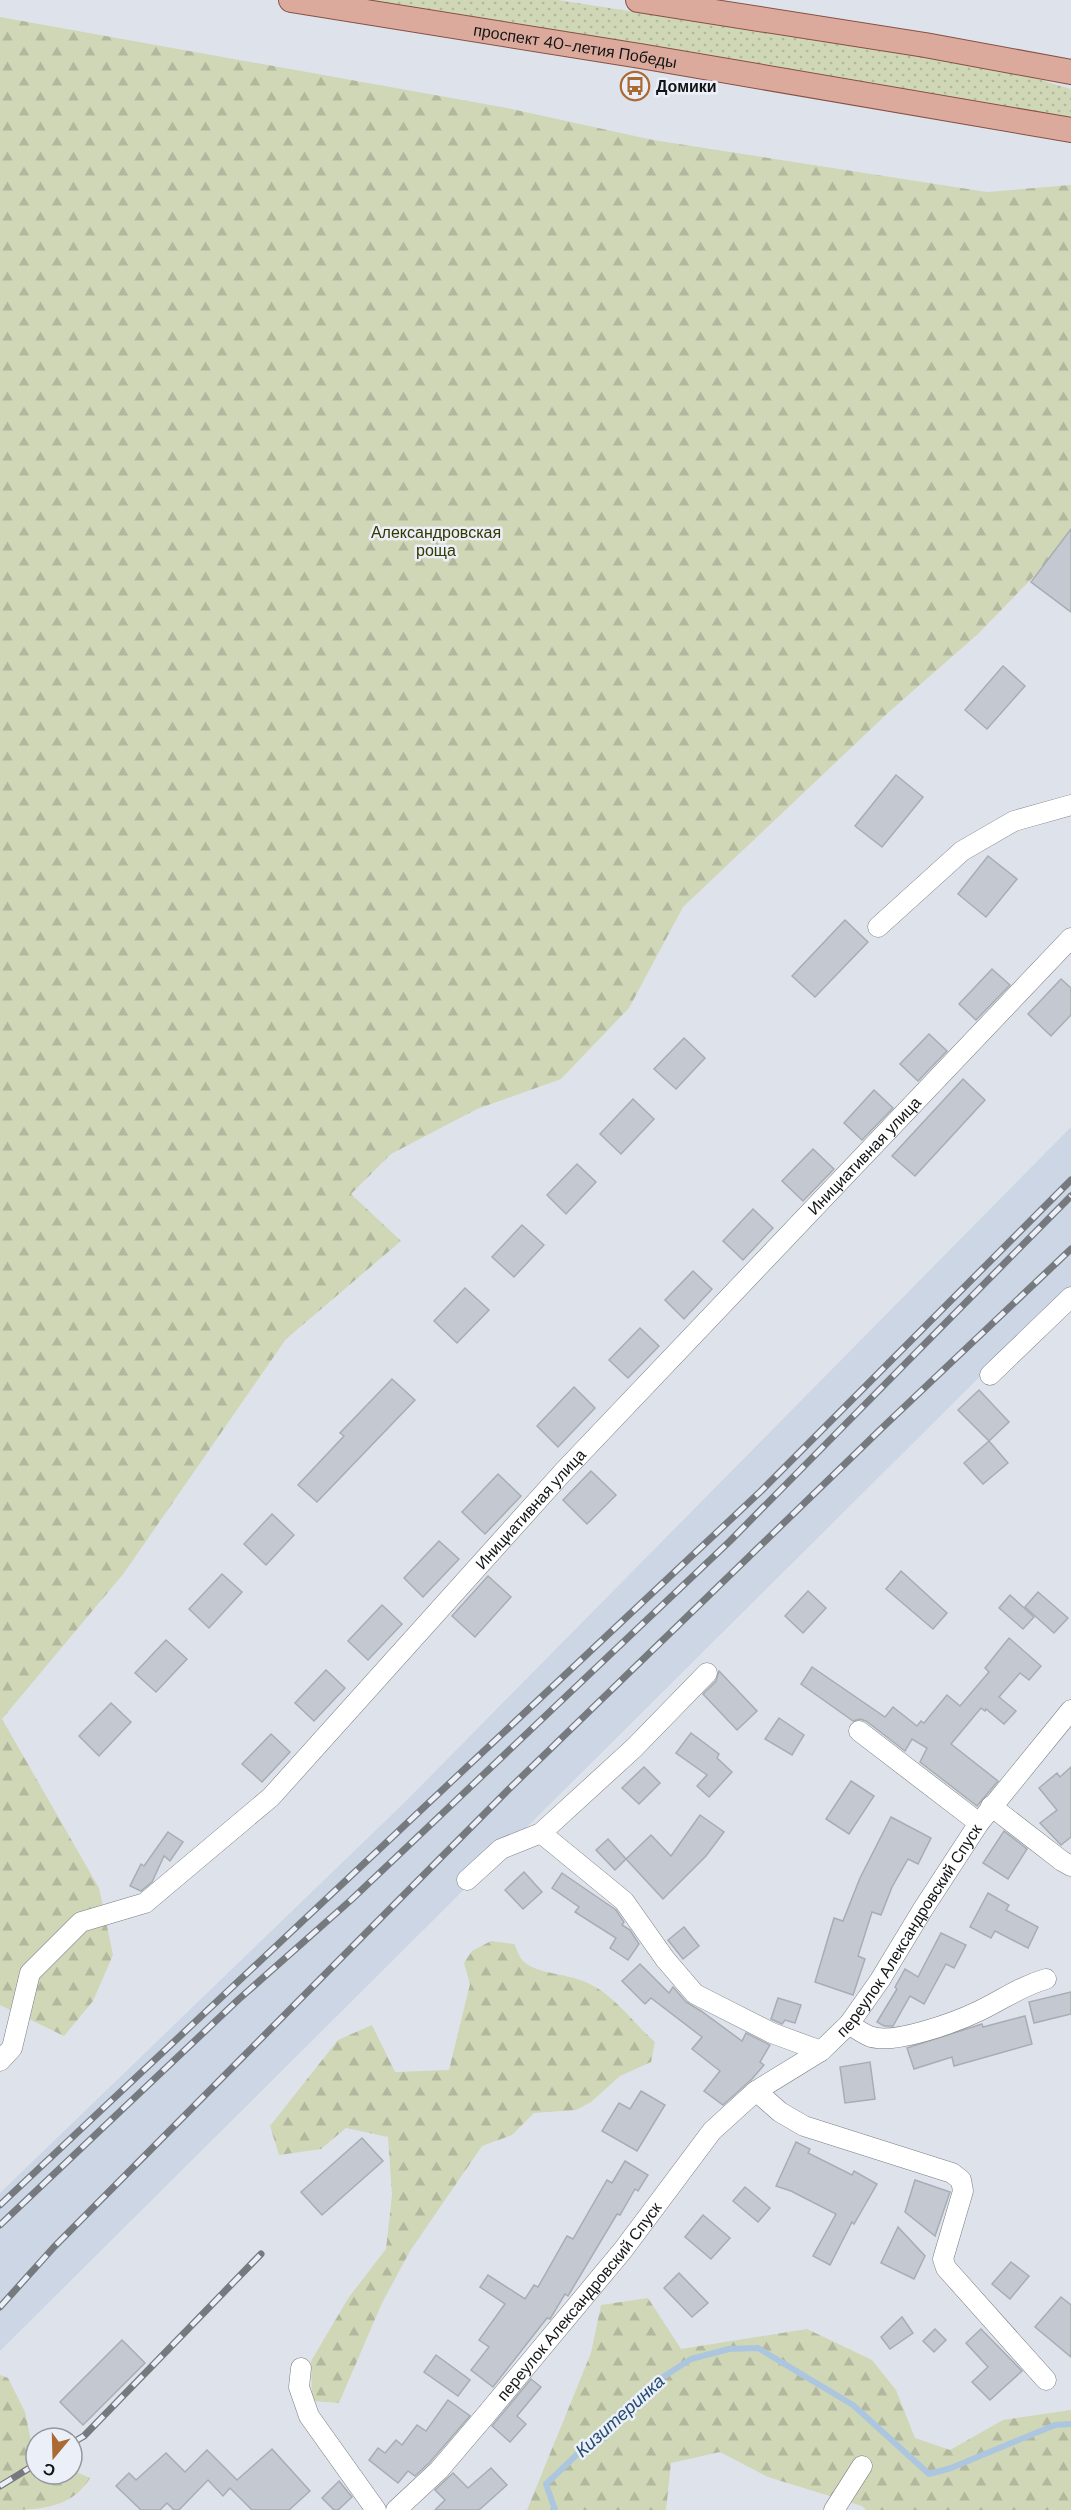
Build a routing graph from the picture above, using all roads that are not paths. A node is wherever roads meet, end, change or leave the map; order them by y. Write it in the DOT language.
graph roads {
  1 [pos="291,0"];
  2 [pos="638,0"];
  3 [pos="748,9"];
  4 [pos="1071,72"];
  5 [pos="1071,130"];
  6 [pos="1071,805"];
  7 [pos="878,927"];
  8 [pos="1071,938"];
  9 [pos="1071,1298"];
  10 [pos="990,1375"];
  11 [pos="707,1672"];
  12 [pos="1071,1710"];
  13 [pos="859,1731"];
  14 [pos="992,1806"];
  15 [pos="979,1823"];
  16 [pos="541,1833"];
  17 [pos="1071,1866"];
  18 [pos="467,1880"];
  19 [pos="1046,1979"];
  20 [pos="849,2024"];
  21 [pos="821,2051"];
  22 [pos="0,2061"];
  23 [pos="756,2091"];
  24 [pos="301,2368"];
  25 [pos="1046,2380"];
  26 [pos="862,2466"];
  27 [pos="376,2510"];
  28 [pos="396,2510"];
  29 [pos="834,2510"];
  1 -- 5 [label="main road, проспект 40-летия Победы"];
  2 -- 3 [label="main road"];
  3 -- 4 [label="main road"];
  6 -- 7 [label="street"];
  8 -- 22 [label="street, Инициативная улица"];
  9 -- 10 [label="street"];
  11 -- 16 [label="street"];
  12 -- 14 [label="street, переулок Александровский Спуск"];
  13 -- 15 [label="street"];
  14 -- 15 [label="street, переулок Александровский Спуск"];
  14 -- 17 [label="street, переулок Александровский Спуск"];
  15 -- 20 [label="street, переулок Александровский Спуск"];
  16 -- 18 [label="street"];
  16 -- 21 [label="street, переулок Александровский Спуск"];
  19 -- 20 [label="street"];
  20 -- 21 [label="street, переулок Александровский Спуск"];
  21 -- 23 [label="street, переулок Александровский Спуск"];
  23 -- 25 [label="street"];
  23 -- 28 [label="street, переулок Александровский Спуск"];
  24 -- 27 [label="street"];
  26 -- 29 [label="street"];
}
